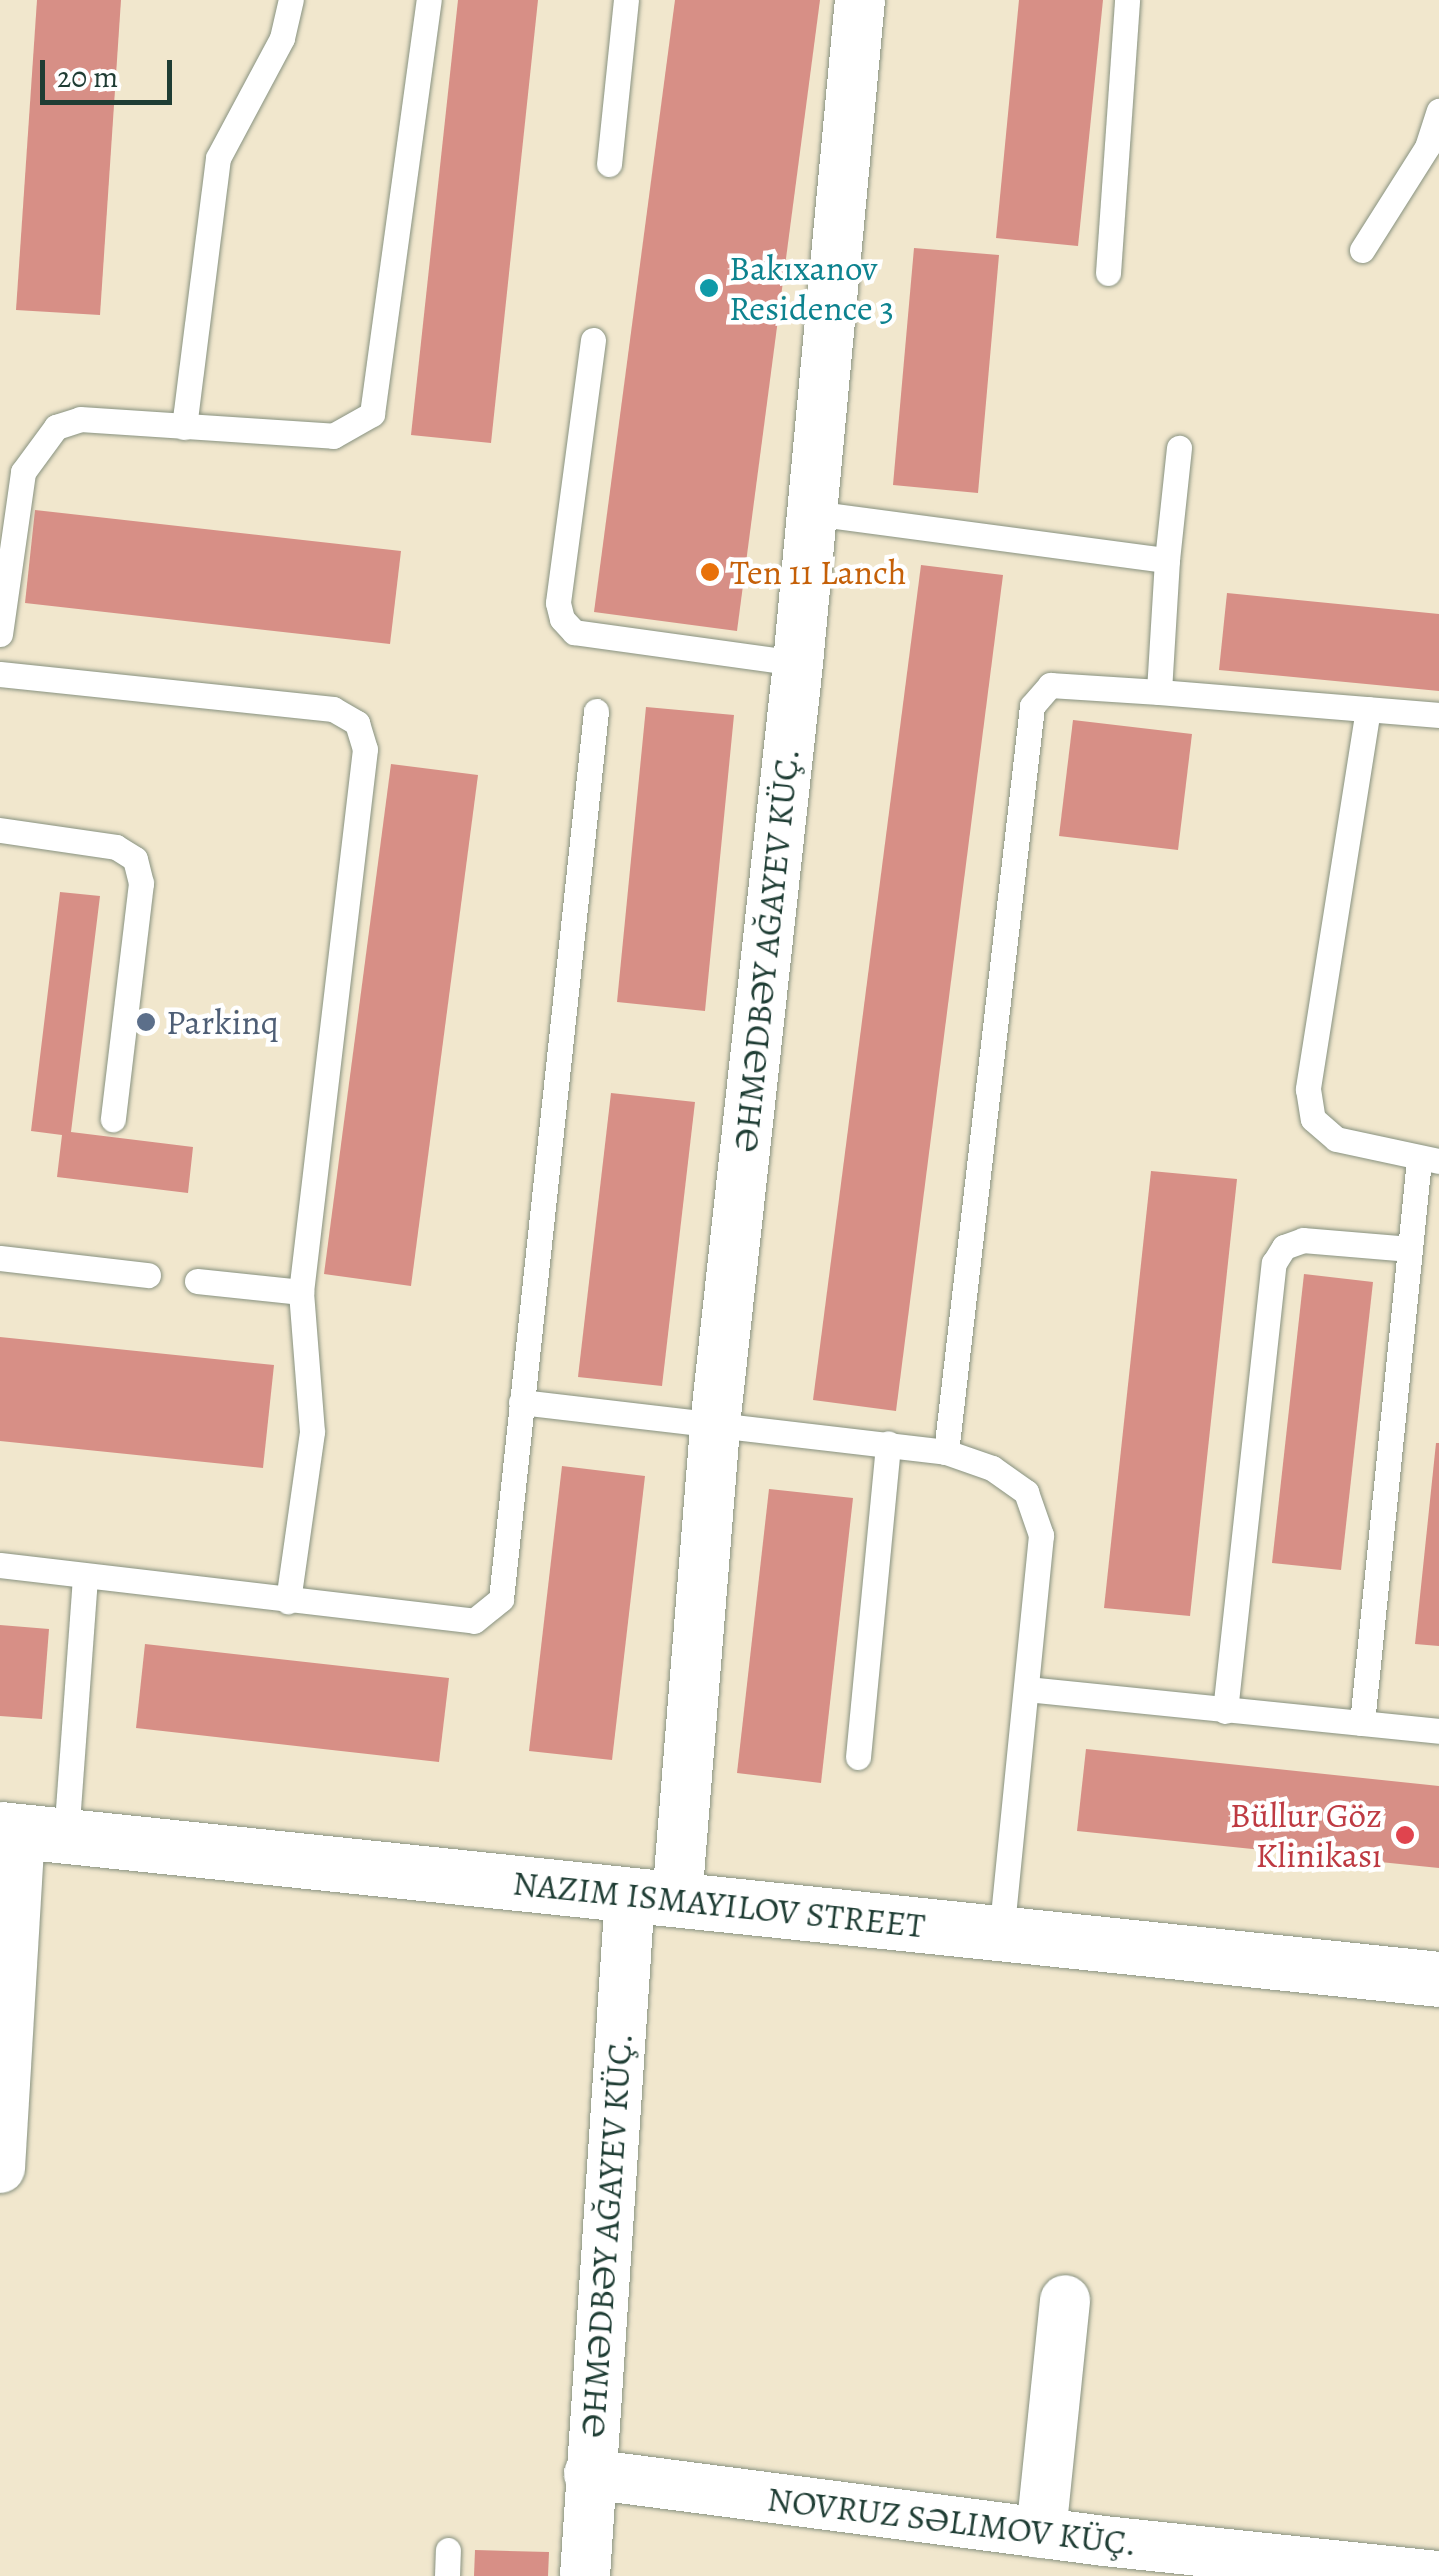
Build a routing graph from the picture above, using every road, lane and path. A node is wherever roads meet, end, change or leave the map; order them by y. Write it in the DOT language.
graph roads {
  1 [pos="292,0"];
  2 [pos="428,0"];
  3 [pos="626,0"];
  4 [pos="860,0"];
  5 [pos="1127,0"];
  6 [pos="1439,111"];
  7 [pos="609,164"];
  8 [pos="1362,250"];
  9 [pos="1108,273"];
  10 [pos="593,340"];
  11 [pos="184,427"];
  12 [pos="1179,448"];
  13 [pos="813,513"];
  14 [pos="1168,560"];
  15 [pos="0,634"];
  16 [pos="798,663"];
  17 [pos="0,674"];
  18 [pos="1158,692"];
  19 [pos="1368,709"];
  20 [pos="596,711"];
  21 [pos="1439,715"];
  22 [pos="0,830"];
  23 [pos="113,1119"];
  24 [pos="1429,1161"];
  25 [pos="1410,1249"];
  26 [pos="0,1258"];
  27 [pos="148,1275"];
  28 [pos="197,1280"];
  29 [pos="301,1292"];
  30 [pos="521,1402"];
  31 [pos="715,1425"];
  32 [pos="888,1443"];
  33 [pos="946,1452"];
  34 [pos="0,1566"];
  35 [pos="86,1578"];
  36 [pos="288,1601"];
  37 [pos="1027,1689"];
  38 [pos="1225,1711"];
  39 [pos="1362,1723"];
  40 [pos="1439,1730"];
  41 [pos="858,1757"];
  42 [pos="29,1832"];
  43 [pos="653,1897"];
  44 [pos="1001,1933"];
  45 [pos="1439,1979"];
  46 [pos="0,2168"];
  47 [pos="1064,2300"];
  48 [pos="589,2474"];
  49 [pos="1041,2533"];
  50 [pos="448,2550"];
  51 [pos="1106,2559"];
  52 [pos="446,2576"];
  53 [pos="585,2576"];
  54 [pos="1436,2576"];
  1 -- 11 [label="lane"];
  2 -- 11 [label="lane"];
  3 -- 7 [label="lane"];
  4 -- 13 [label="street, ƏHMƏDBƏY AĞAYEV KÜÇ."];
  5 -- 9 [label="lane"];
  6 -- 8 [label="lane"];
  10 -- 16 [label="lane"];
  11 -- 15 [label="lane"];
  12 -- 14 [label="lane"];
  13 -- 14 [label="lane"];
  13 -- 16 [label="street, ƏHMƏDBƏY AĞAYEV KÜÇ."];
  14 -- 18 [label="lane"];
  16 -- 31 [label="street, ƏHMƏDBƏY AĞAYEV KÜÇ."];
  17 -- 29 [label="lane"];
  18 -- 19 [label="lane"];
  18 -- 33 [label="lane"];
  19 -- 21 [label="lane"];
  19 -- 24 [label="lane"];
  20 -- 30 [label="lane"];
  22 -- 23 [label="lane"];
  24 -- 25 [label="lane"];
  25 -- 38 [label="lane"];
  25 -- 39 [label="lane"];
  26 -- 27 [label="lane"];
  28 -- 29 [label="lane"];
  29 -- 36 [label="lane"];
  30 -- 31 [label="lane"];
  30 -- 36 [label="lane"];
  31 -- 32 [label="lane"];
  31 -- 43 [label="street, ƏHMƏDBƏY AĞAYEV KÜÇ."];
  32 -- 33 [label="lane"];
  32 -- 41 [label="lane"];
  33 -- 37 [label="lane"];
  34 -- 35 [label="lane"];
  35 -- 36 [label="lane"];
  35 -- 42 [label="lane"];
  37 -- 38 [label="lane"];
  37 -- 44 [label="lane"];
  38 -- 39 [label="lane"];
  39 -- 40 [label="lane"];
  42 -- 43 [label="street, NAZIM ISMAYILOV STREET"];
  42 -- 46 [label="street"];
  43 -- 44 [label="street, NAZIM ISMAYILOV STREET"];
  43 -- 48 [label="street, ƏHMƏDBƏY AĞAYEV KÜÇ."];
  44 -- 45 [label="street, NAZIM ISMAYILOV STREET"];
  47 -- 49 [label="street"];
  48 -- 49 [label="street, NOVRUZ SƏLIMOV KÜÇ."];
  48 -- 53 [label="street, ƏHMƏDBƏY AĞAYEV KÜÇ."];
  49 -- 51 [label="street, NOVRUZ SƏLIMOV KÜÇ."];
  50 -- 52 [label="lane"];
  51 -- 54 [label="street, NOVRUZ SƏLIMOV KÜÇ."];
}
